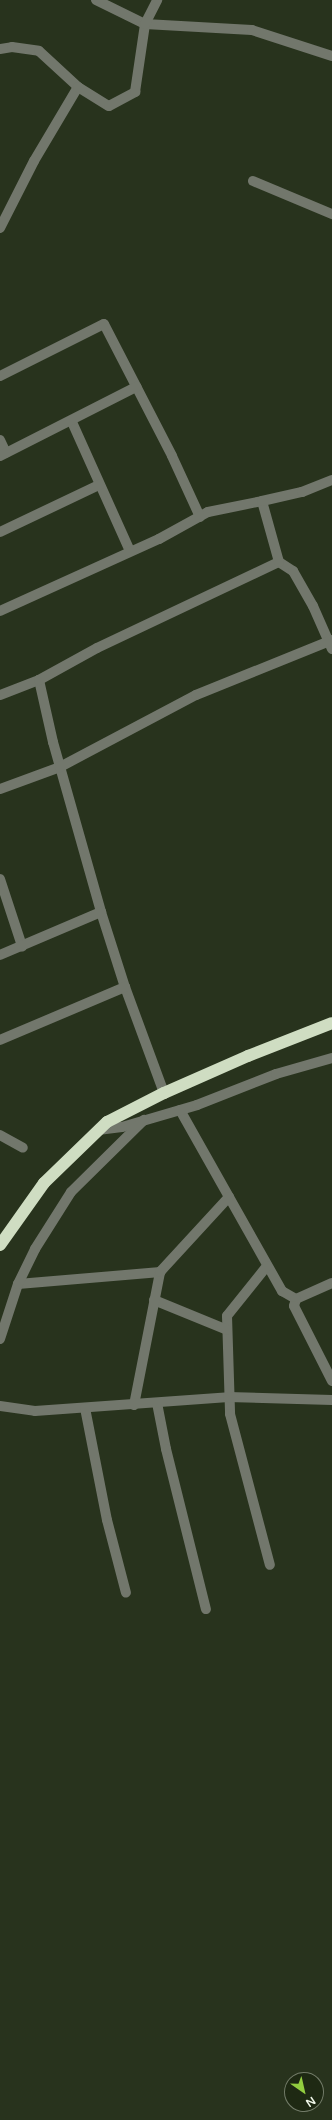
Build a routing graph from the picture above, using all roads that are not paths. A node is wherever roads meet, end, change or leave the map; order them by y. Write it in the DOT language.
graph roads {
  1 [pos="96,0"];
  2 [pos="157,0"];
  3 [pos="145,24"];
  4 [pos="0,50"];
  5 [pos="332,56"];
  6 [pos="78,87"];
  7 [pos="253,181"];
  8 [pos="332,214"];
  9 [pos="0,228"];
  10 [pos="0,376"];
  11 [pos="136,387"];
  12 [pos="72,422"];
  13 [pos="0,440"];
  14 [pos="3,455"];
  15 [pos="332,480"];
  16 [pos="99,485"];
  17 [pos="262,501"];
  18 [pos="200,517"];
  19 [pos="0,532"];
  20 [pos="130,552"];
  21 [pos="279,562"];
  22 [pos="0,611"];
  23 [pos="331,644"];
  24 [pos="39,680"];
  25 [pos="0,695"];
  26 [pos="60,767"];
  27 [pos="0,789"];
  28 [pos="0,879"];
  29 [pos="101,912"];
  30 [pos="22,946"];
  31 [pos="0,955"];
  32 [pos="125,987"];
  33 [pos="332,1023"];
  34 [pos="0,1040"];
  35 [pos="332,1058"];
  36 [pos="164,1093"];
  37 [pos="180,1110"];
  38 [pos="144,1120"];
  39 [pos="98,1130"];
  40 [pos="0,1135"];
  41 [pos="24,1148"];
  42 [pos="229,1197"];
  43 [pos="0,1245"];
  44 [pos="268,1266"];
  45 [pos="160,1272"];
  46 [pos="332,1283"];
  47 [pos="18,1284"];
  48 [pos="296,1299"];
  49 [pos="154,1300"];
  50 [pos="227,1330"];
  51 [pos="0,1338"];
  52 [pos="328,1365"];
  53 [pos="332,1381"];
  54 [pos="228,1397"];
  55 [pos="332,1400"];
  56 [pos="157,1403"];
  57 [pos="134,1405"];
  58 [pos="0,1406"];
  59 [pos="85,1408"];
  60 [pos="270,1565"];
  61 [pos="126,1593"];
  62 [pos="206,1609"];
  1 -- 3 [label="street"];
  2 -- 3 [label="street"];
  3 -- 5 [label="street"];
  3 -- 6 [label="street"];
  4 -- 6 [label="street"];
  6 -- 9 [label="street"];
  7 -- 8 [label="street"];
  10 -- 11 [label="street"];
  11 -- 12 [label="street"];
  11 -- 18 [label="street"];
  12 -- 14 [label="street"];
  12 -- 16 [label="street"];
  13 -- 14 [label="street"];
  15 -- 17 [label="street"];
  16 -- 19 [label="street"];
  16 -- 20 [label="street"];
  17 -- 18 [label="street"];
  17 -- 21 [label="street"];
  18 -- 20 [label="street"];
  20 -- 22 [label="street"];
  21 -- 23 [label="street"];
  21 -- 24 [label="street"];
  23 -- 26 [label="street"];
  24 -- 25 [label="street"];
  24 -- 26 [label="street"];
  26 -- 27 [label="street"];
  26 -- 29 [label="street"];
  28 -- 30 [label="street"];
  29 -- 30 [label="street"];
  29 -- 32 [label="street"];
  30 -- 31 [label="street"];
  32 -- 34 [label="street"];
  32 -- 36 [label="street"];
  33 -- 36 [label="highway"];
  35 -- 37 [label="street"];
  36 -- 39 [label="highway"];
  37 -- 38 [label="street"];
  37 -- 42 [label="street"];
  38 -- 39 [label="street"];
  38 -- 47 [label="street"];
  39 -- 43 [label="highway"];
  40 -- 41 [label="street"];
  42 -- 44 [label="street"];
  42 -- 45 [label="street"];
  44 -- 48 [label="street"];
  44 -- 50 [label="street"];
  45 -- 47 [label="street"];
  45 -- 49 [label="street"];
  46 -- 48 [label="street"];
  47 -- 51 [label="street"];
  48 -- 52 [label="street"];
  49 -- 50 [label="street"];
  49 -- 57 [label="street"];
  50 -- 54 [label="street"];
  52 -- 53 [label="street"];
  54 -- 55 [label="street"];
  54 -- 56 [label="street"];
  54 -- 60 [label="street"];
  56 -- 57 [label="street"];
  56 -- 62 [label="street"];
  57 -- 59 [label="street"];
  58 -- 59 [label="street"];
  59 -- 61 [label="street"];
}
